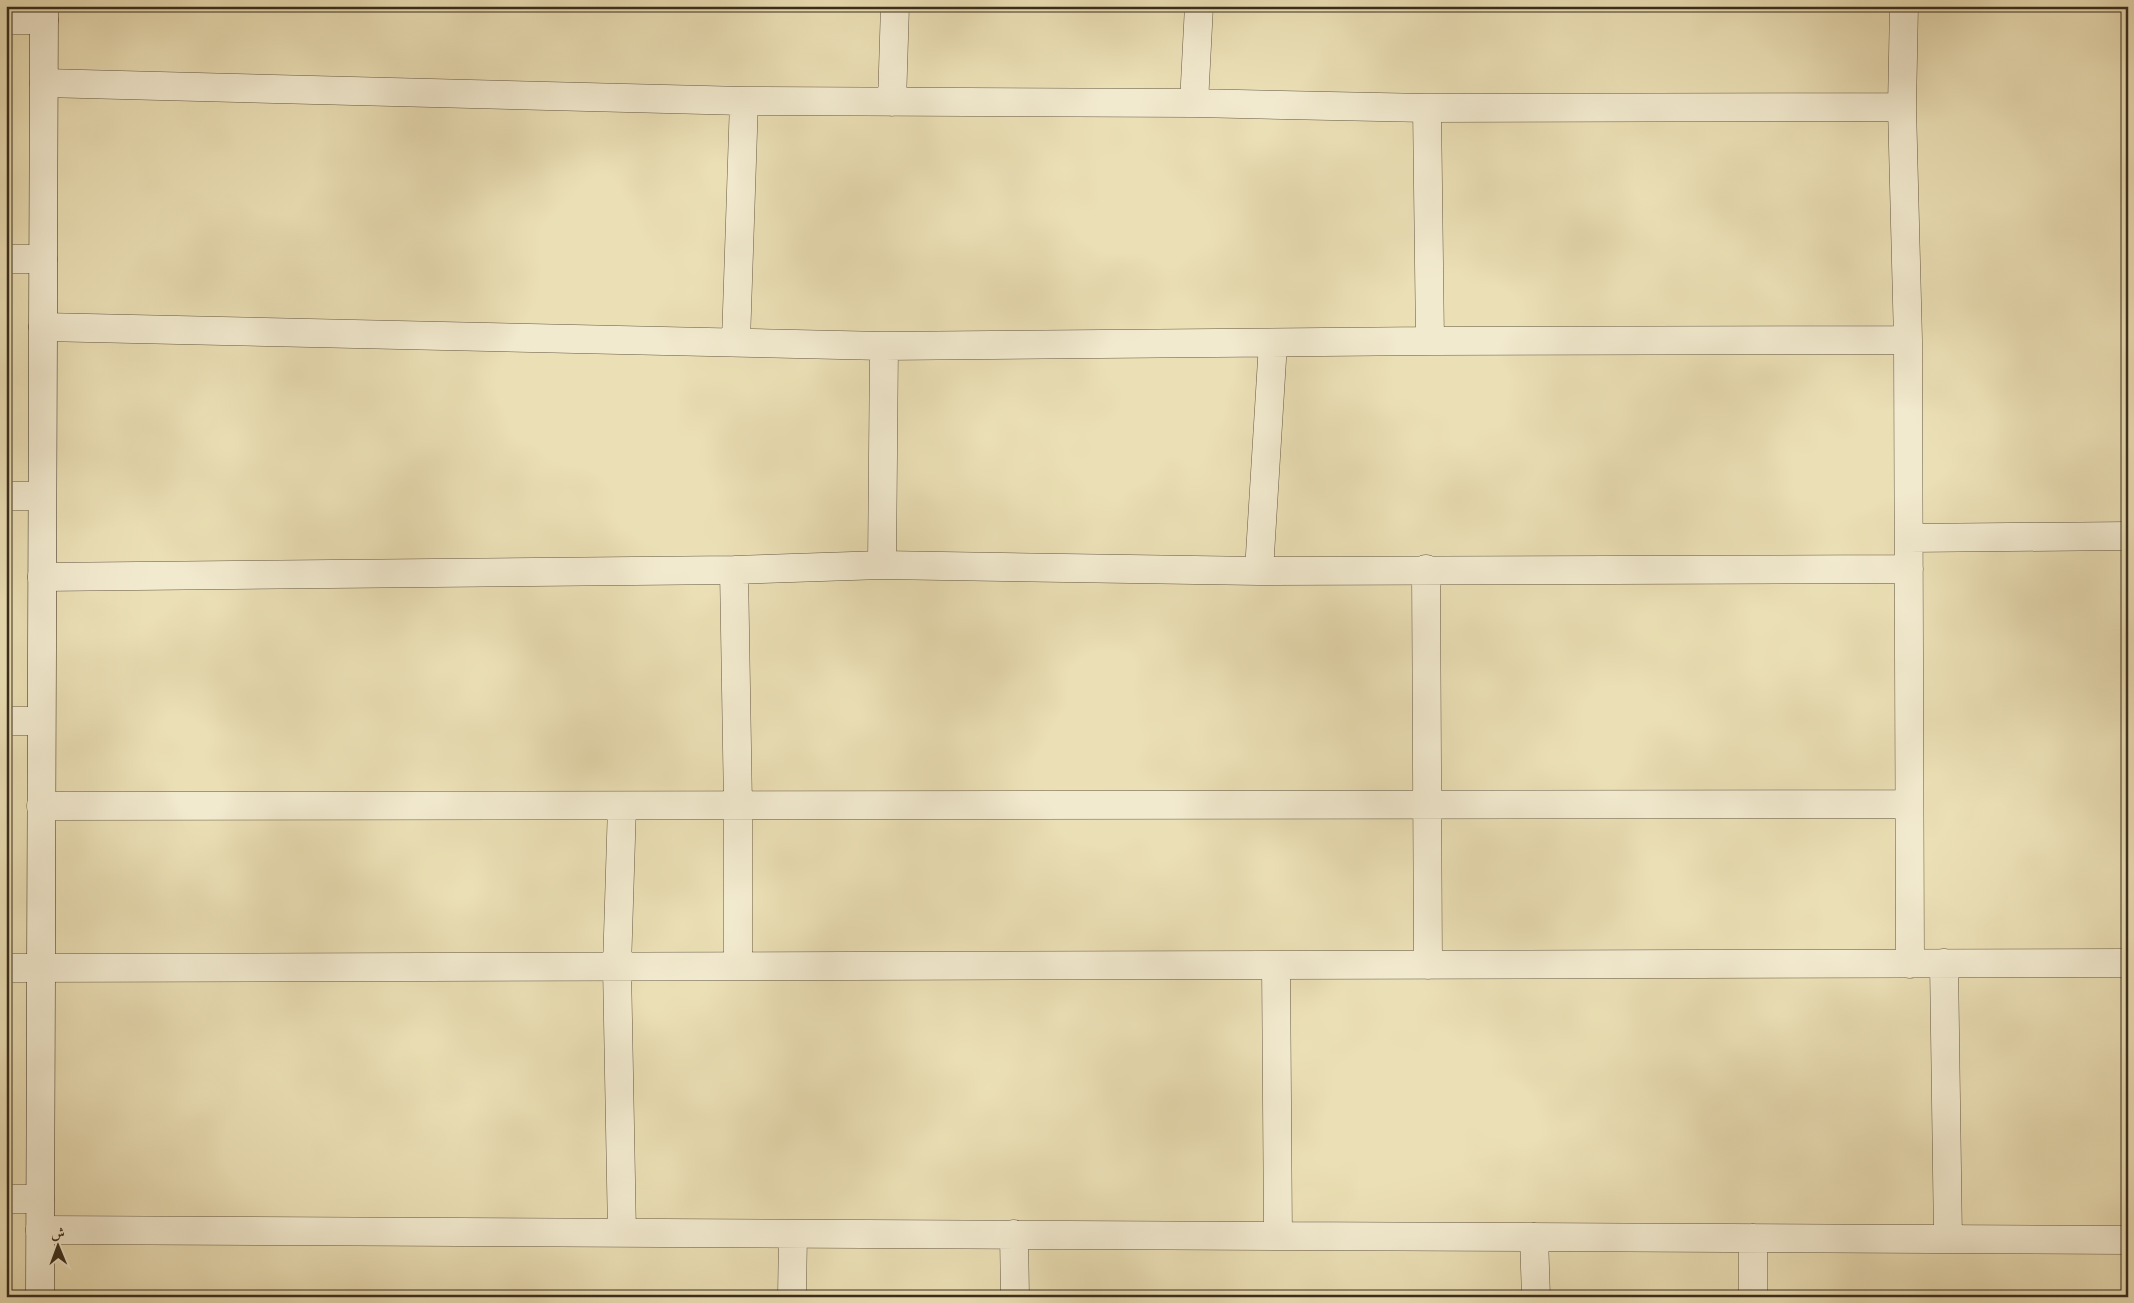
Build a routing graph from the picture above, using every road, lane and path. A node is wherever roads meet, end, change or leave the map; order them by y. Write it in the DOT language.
graph roads {
  1 [pos="895,6"];
  2 [pos="1199,6"];
  3 [pos="1904,6"];
  4 [pos="44,13"];
  5 [pos="6,20"];
  6 [pos="44,84"];
  7 [pos="744,101"];
  8 [pos="892,102"];
  9 [pos="1194,104"];
  10 [pos="1902,107"];
  11 [pos="1427,108"];
  12 [pos="6,259"];
  13 [pos="43,259"];
  14 [pos="43,328"];
  15 [pos="1430,340"];
  16 [pos="1908,340"];
  17 [pos="736,341"];
  18 [pos="1273,343"];
  19 [pos="884,346"];
  20 [pos="6,496"];
  21 [pos="42,496"];
  22 [pos="2128,536"];
  23 [pos="1909,538"];
  24 [pos="882,565"];
  25 [pos="1426,569"];
  26 [pos="1909,569"];
  27 [pos="734,570"];
  28 [pos="1259,570"];
  29 [pos="42,576"];
  30 [pos="6,720"];
  31 [pos="41,720"];
  32 [pos="1909,804"];
  33 [pos="1428,805"];
  34 [pos="41,806"];
  35 [pos="622,806"];
  36 [pos="738,806"];
  37 [pos="2128,963"];
  38 [pos="1910,964"];
  39 [pos="1944,964"];
  40 [pos="1276,965"];
  41 [pos="1428,965"];
  42 [pos="738,966"];
  43 [pos="617,967"];
  44 [pos="6,968"];
  45 [pos="41,968"];
  46 [pos="6,1199"];
  47 [pos="40,1200"];
  48 [pos="40,1230"];
  49 [pos="622,1233"];
  50 [pos="793,1234"];
  51 [pos="1014,1234"];
  52 [pos="1278,1236"];
  53 [pos="1534,1237"];
  54 [pos="1752,1238"];
  55 [pos="1948,1239"];
  56 [pos="2128,1240"];
  57 [pos="40,1297"];
  58 [pos="792,1297"];
  59 [pos="1015,1297"];
  60 [pos="1536,1297"];
  61 [pos="1753,1297"];
  1 -- 8 [label="street"];
  2 -- 9 [label="street"];
  3 -- 10 [label="street"];
  4 -- 5 [label="street"];
  4 -- 6 [label="street"];
  6 -- 7 [label="street"];
  6 -- 13 [label="street"];
  7 -- 8 [label="street"];
  7 -- 17 [label="street"];
  8 -- 9 [label="street"];
  9 -- 11 [label="street"];
  10 -- 11 [label="street"];
  10 -- 16 [label="street"];
  11 -- 15 [label="street"];
  12 -- 13 [label="street"];
  13 -- 14 [label="street"];
  14 -- 17 [label="street"];
  14 -- 21 [label="street"];
  15 -- 16 [label="street"];
  15 -- 18 [label="street"];
  16 -- 23 [label="street"];
  17 -- 19 [label="street"];
  18 -- 19 [label="street"];
  18 -- 28 [label="street"];
  19 -- 24 [label="street"];
  20 -- 21 [label="street"];
  21 -- 29 [label="street"];
  22 -- 23 [label="street"];
  23 -- 26 [label="street"];
  24 -- 27 [label="street"];
  24 -- 28 [label="street"];
  25 -- 26 [label="street"];
  25 -- 28 [label="street"];
  25 -- 33 [label="street"];
  26 -- 32 [label="street"];
  27 -- 29 [label="street"];
  27 -- 36 [label="street"];
  29 -- 31 [label="street"];
  30 -- 31 [label="street"];
  31 -- 34 [label="street"];
  32 -- 33 [label="street"];
  32 -- 38 [label="street"];
  33 -- 36 [label="street"];
  33 -- 41 [label="street"];
  34 -- 35 [label="street"];
  34 -- 45 [label="street"];
  35 -- 36 [label="street"];
  35 -- 43 [label="street"];
  36 -- 42 [label="street"];
  37 -- 39 [label="street"];
  38 -- 39 [label="street"];
  38 -- 41 [label="street"];
  39 -- 55 [label="street"];
  40 -- 41 [label="street"];
  40 -- 42 [label="street"];
  40 -- 52 [label="street"];
  42 -- 43 [label="street"];
  43 -- 45 [label="street"];
  43 -- 49 [label="street"];
  44 -- 45 [label="street"];
  45 -- 47 [label="street"];
  46 -- 47 [label="street"];
  47 -- 48 [label="street"];
  48 -- 49 [label="street"];
  48 -- 57 [label="street"];
  49 -- 50 [label="street"];
  50 -- 51 [label="street"];
  50 -- 58 [label="street"];
  51 -- 52 [label="street"];
  51 -- 59 [label="street"];
  52 -- 53 [label="street"];
  53 -- 54 [label="street"];
  53 -- 60 [label="street"];
  54 -- 55 [label="street"];
  54 -- 61 [label="street"];
  55 -- 56 [label="street"];
}
